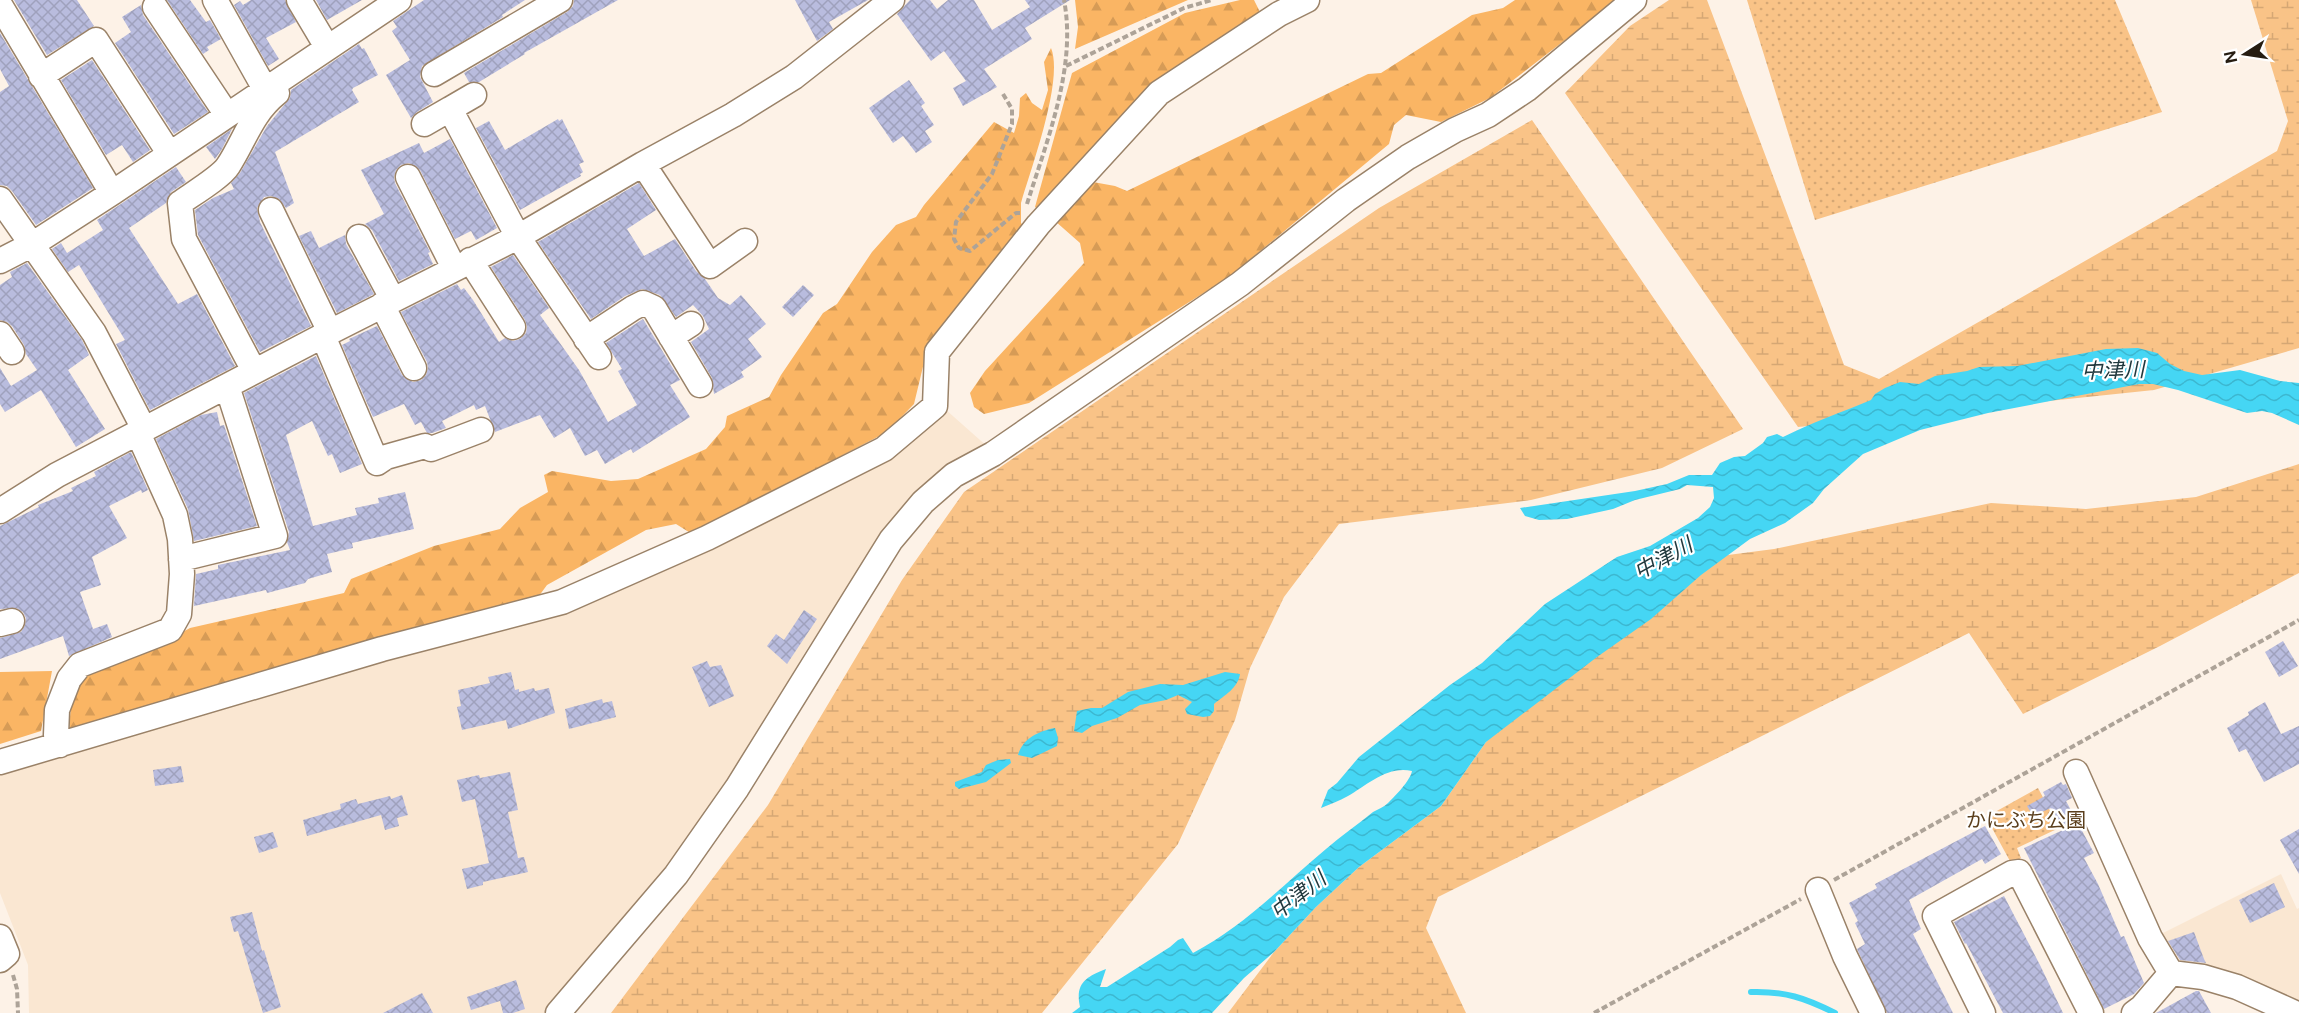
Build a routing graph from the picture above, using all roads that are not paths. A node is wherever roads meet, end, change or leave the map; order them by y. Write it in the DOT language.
graph roads {
  1 [pos="215,0"];
  2 [pos="299,0"];
  3 [pos="399,0"];
  4 [pos="560,0"];
  5 [pos="1307,0"];
  6 [pos="1634,0"];
  7 [pos="879,4"];
  8 [pos="0,5"];
  9 [pos="155,7"];
  10 [pos="327,47"];
  11 [pos="445,73"];
  12 [pos="289,74"];
  13 [pos="41,76"];
  14 [pos="265,89"];
  15 [pos="474,94"];
  16 [pos="450,109"];
  17 [pos="227,115"];
  18 [pos="424,124"];
  19 [pos="170,153"];
  20 [pos="643,164"];
  21 [pos="418,184"];
  22 [pos="112,193"];
  23 [pos="0,199"];
  24 [pos="281,220"];
  25 [pos="359,237"];
  26 [pos="518,237"];
  27 [pos="745,241"];
  28 [pos="33,244"];
  29 [pos="0,261"];
  30 [pos="461,265"];
  31 [pos="388,302"];
  32 [pos="692,324"];
  33 [pos="513,327"];
  34 [pos="326,334"];
  35 [pos="671,337"];
  36 [pos="414,368"];
  37 [pos="254,371"];
  38 [pos="227,386"];
  39 [pos="700,386"];
  40 [pos="470,430"];
  41 [pos="141,431"];
  42 [pos="0,511"];
  43 [pos="181,559"];
  44 [pos="60,745"];
  45 [pos="0,762"];
  46 [pos="2076,772"];
  47 [pos="1818,890"];
  48 [pos="2171,973"];
  49 [pos="558,1013"];
  50 [pos="1873,1013"];
  51 [pos="1983,1013"];
  52 [pos="2091,1013"];
  53 [pos="2134,1013"];
  54 [pos="2295,1013"];
  1 -- 14 [label="street"];
  2 -- 10 [label="street"];
  3 -- 10 [label="street"];
  4 -- 11 [label="street"];
  5 -- 44 [label="street"];
  6 -- 49 [label="street"];
  7 -- 20 [label="street"];
  8 -- 13 [label="street"];
  9 -- 17 [label="street"];
  10 -- 12 [label="street"];
  12 -- 14 [label="street"];
  12 -- 37 [label="street"];
  13 -- 19 [label="street"];
  13 -- 22 [label="street"];
  14 -- 17 [label="street"];
  15 -- 16 [label="street"];
  16 -- 18 [label="street"];
  16 -- 26 [label="street"];
  17 -- 19 [label="street"];
  19 -- 22 [label="street"];
  20 -- 26 [label="street"];
  20 -- 27 [label="street"];
  21 -- 30 [label="street"];
  22 -- 28 [label="street"];
  23 -- 28 [label="street"];
  24 -- 34 [label="street"];
  25 -- 31 [label="street"];
  26 -- 30 [label="street"];
  26 -- 35 [label="street"];
  28 -- 29 [label="street"];
  28 -- 41 [label="street"];
  30 -- 31 [label="street"];
  30 -- 33 [label="street"];
  31 -- 34 [label="street"];
  31 -- 36 [label="street"];
  32 -- 35 [label="street"];
  34 -- 37 [label="street"];
  34 -- 40 [label="street"];
  35 -- 39 [label="street"];
  37 -- 38 [label="street"];
  38 -- 41 [label="street"];
  38 -- 43 [label="street"];
  41 -- 42 [label="street"];
  41 -- 43 [label="street"];
  43 -- 44 [label="street"];
  44 -- 45 [label="street"];
  46 -- 48 [label="street"];
  47 -- 50 [label="street"];
  48 -- 53 [label="street"];
  48 -- 54 [label="street"];
  51 -- 52 [label="street"];
}
